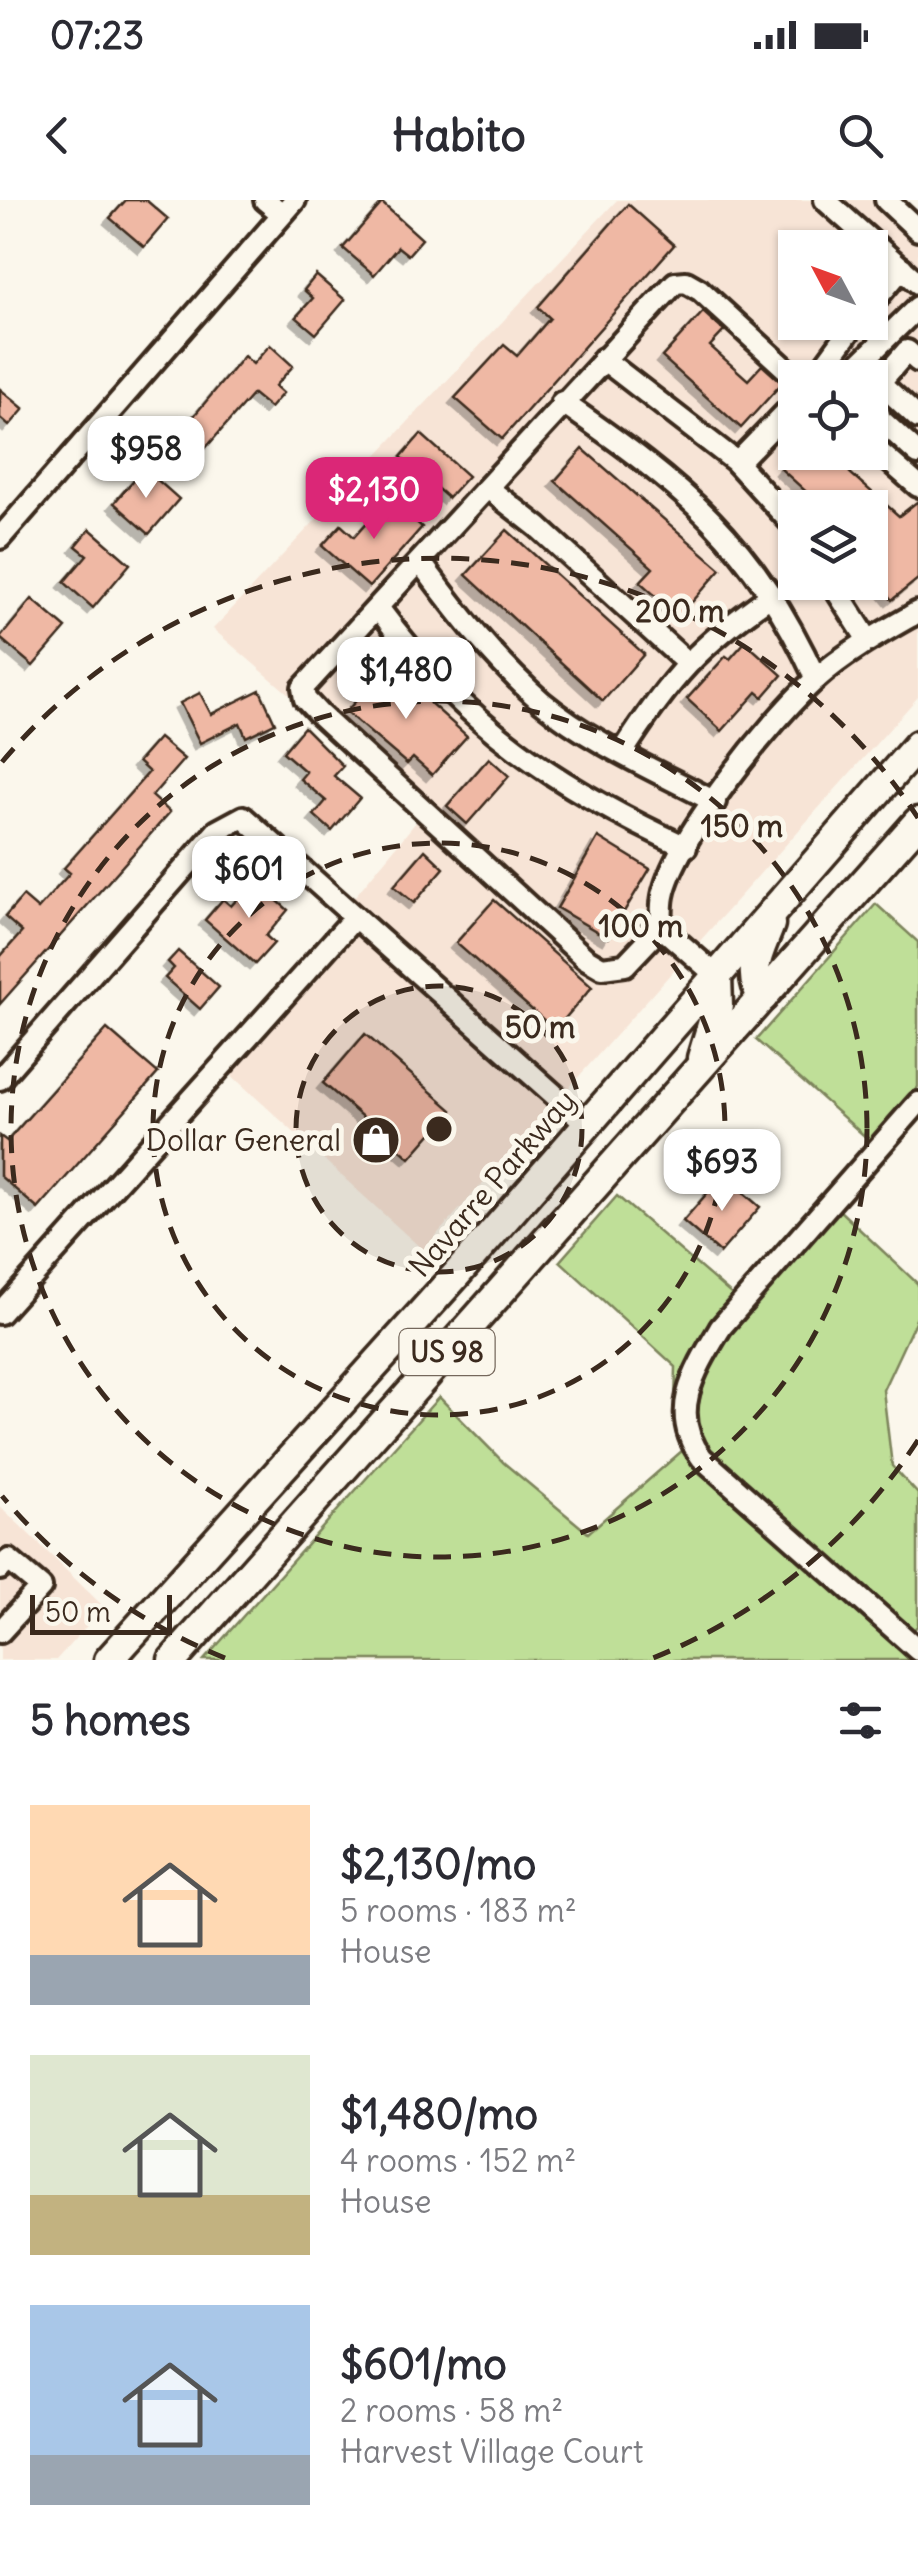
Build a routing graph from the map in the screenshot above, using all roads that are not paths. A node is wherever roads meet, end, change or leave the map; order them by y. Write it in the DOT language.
graph roads {
  1 [pos="265,200"];
  2 [pos="825,200"];
  3 [pos="886,200"];
  4 [pos="288,207"];
  5 [pos="918,230"];
  6 [pos="902,268"];
  7 [pos="918,283"];
  8 [pos="888,285"];
  9 [pos="918,307"];
  10 [pos="603,359"];
  11 [pos="863,360"];
  12 [pos="918,361"];
  13 [pos="778,362"];
  14 [pos="888,373"];
  15 [pos="888,390"];
  16 [pos="562,402"];
  17 [pos="918,418"];
  18 [pos="778,421"];
  19 [pos="888,426"];
  20 [pos="918,454"];
  21 [pos="888,460"];
  22 [pos="737,463"];
  23 [pos="918,486"];
  24 [pos="488,489"];
  25 [pos="778,508"];
  26 [pos="3,529"];
  27 [pos="422,563"];
  28 [pos="772,595"];
  29 [pos="842,600"];
  30 [pos="379,609"];
  31 [pos="918,612"];
  32 [pos="868,640"];
  33 [pos="686,662"];
  34 [pos="816,678"];
  35 [pos="918,745"];
  36 [pos="622,753"];
  37 [pos="715,802"];
  38 [pos="918,822"];
  39 [pos="686,847"];
  40 [pos="776,908"];
  41 [pos="355,918"];
  42 [pos="661,927"];
  43 [pos="718,976"];
  44 [pos="762,997"];
  45 [pos="699,1069"];
  46 [pos="0,1079"];
  47 [pos="918,1103"];
  48 [pos="587,1124"];
  49 [pos="0,1313"];
  50 [pos="0,1569"];
  51 [pos="0,1632"];
  52 [pos="918,1650"];
  53 [pos="109,1660"];
  54 [pos="173,1660"];
  1 -- 4 [label="street"];
  2 -- 6 [label="street"];
  3 -- 5 [label="street"];
  4 -- 26 [label="street"];
  6 -- 7 [label="street"];
  6 -- 8 [label="street"];
  9 -- 11 [label="street"];
  10 -- 13 [label="street"];
  10 -- 16 [label="street"];
  10 -- 22 [label="street"];
  12 -- 14 [label="street"];
  15 -- 17 [label="street"];
  16 -- 24 [label="street"];
  16 -- 28 [label="street"];
  18 -- 22 [label="street"];
  19 -- 20 [label="street"];
  21 -- 23 [label="street"];
  22 -- 25 [label="street"];
  24 -- 27 [label="street"];
  24 -- 33 [label="street"];
  27 -- 30 [label="street"];
  27 -- 36 [label="street"];
  28 -- 33 [label="street"];
  28 -- 34 [label="street"];
  29 -- 32 [label="street"];
  30 -- 39 [label="street"];
  30 -- 42 [label="street"];
  31 -- 32 [label="street"];
  32 -- 34 [label="street"];
  33 -- 36 [label="street"];
  34 -- 37 [label="street"];
  35 -- 40 [label="highway, Navarre Parkway / US 98"];
  36 -- 37 [label="street"];
  37 -- 39 [label="street"];
  38 -- 44 [label="highway, US 98"];
  39 -- 42 [label="street"];
  40 -- 43 [label="highway, Navarre Parkway / US 98"];
  40 -- 44 [label="highway"];
  41 -- 46 [label="street"];
  41 -- 48 [label="street"];
  41 -- 49 [label="street"];
  42 -- 43 [label="street"];
  43 -- 45 [label="highway"];
  43 -- 48 [label="highway, Navarre Parkway / US 98"];
  44 -- 45 [label="highway, US 98"];
  45 -- 54 [label="highway, US 98"];
  47 -- 52 [label="street"];
  48 -- 53 [label="highway, Navarre Parkway / US 98"];
  50 -- 51 [label="street"];
}
